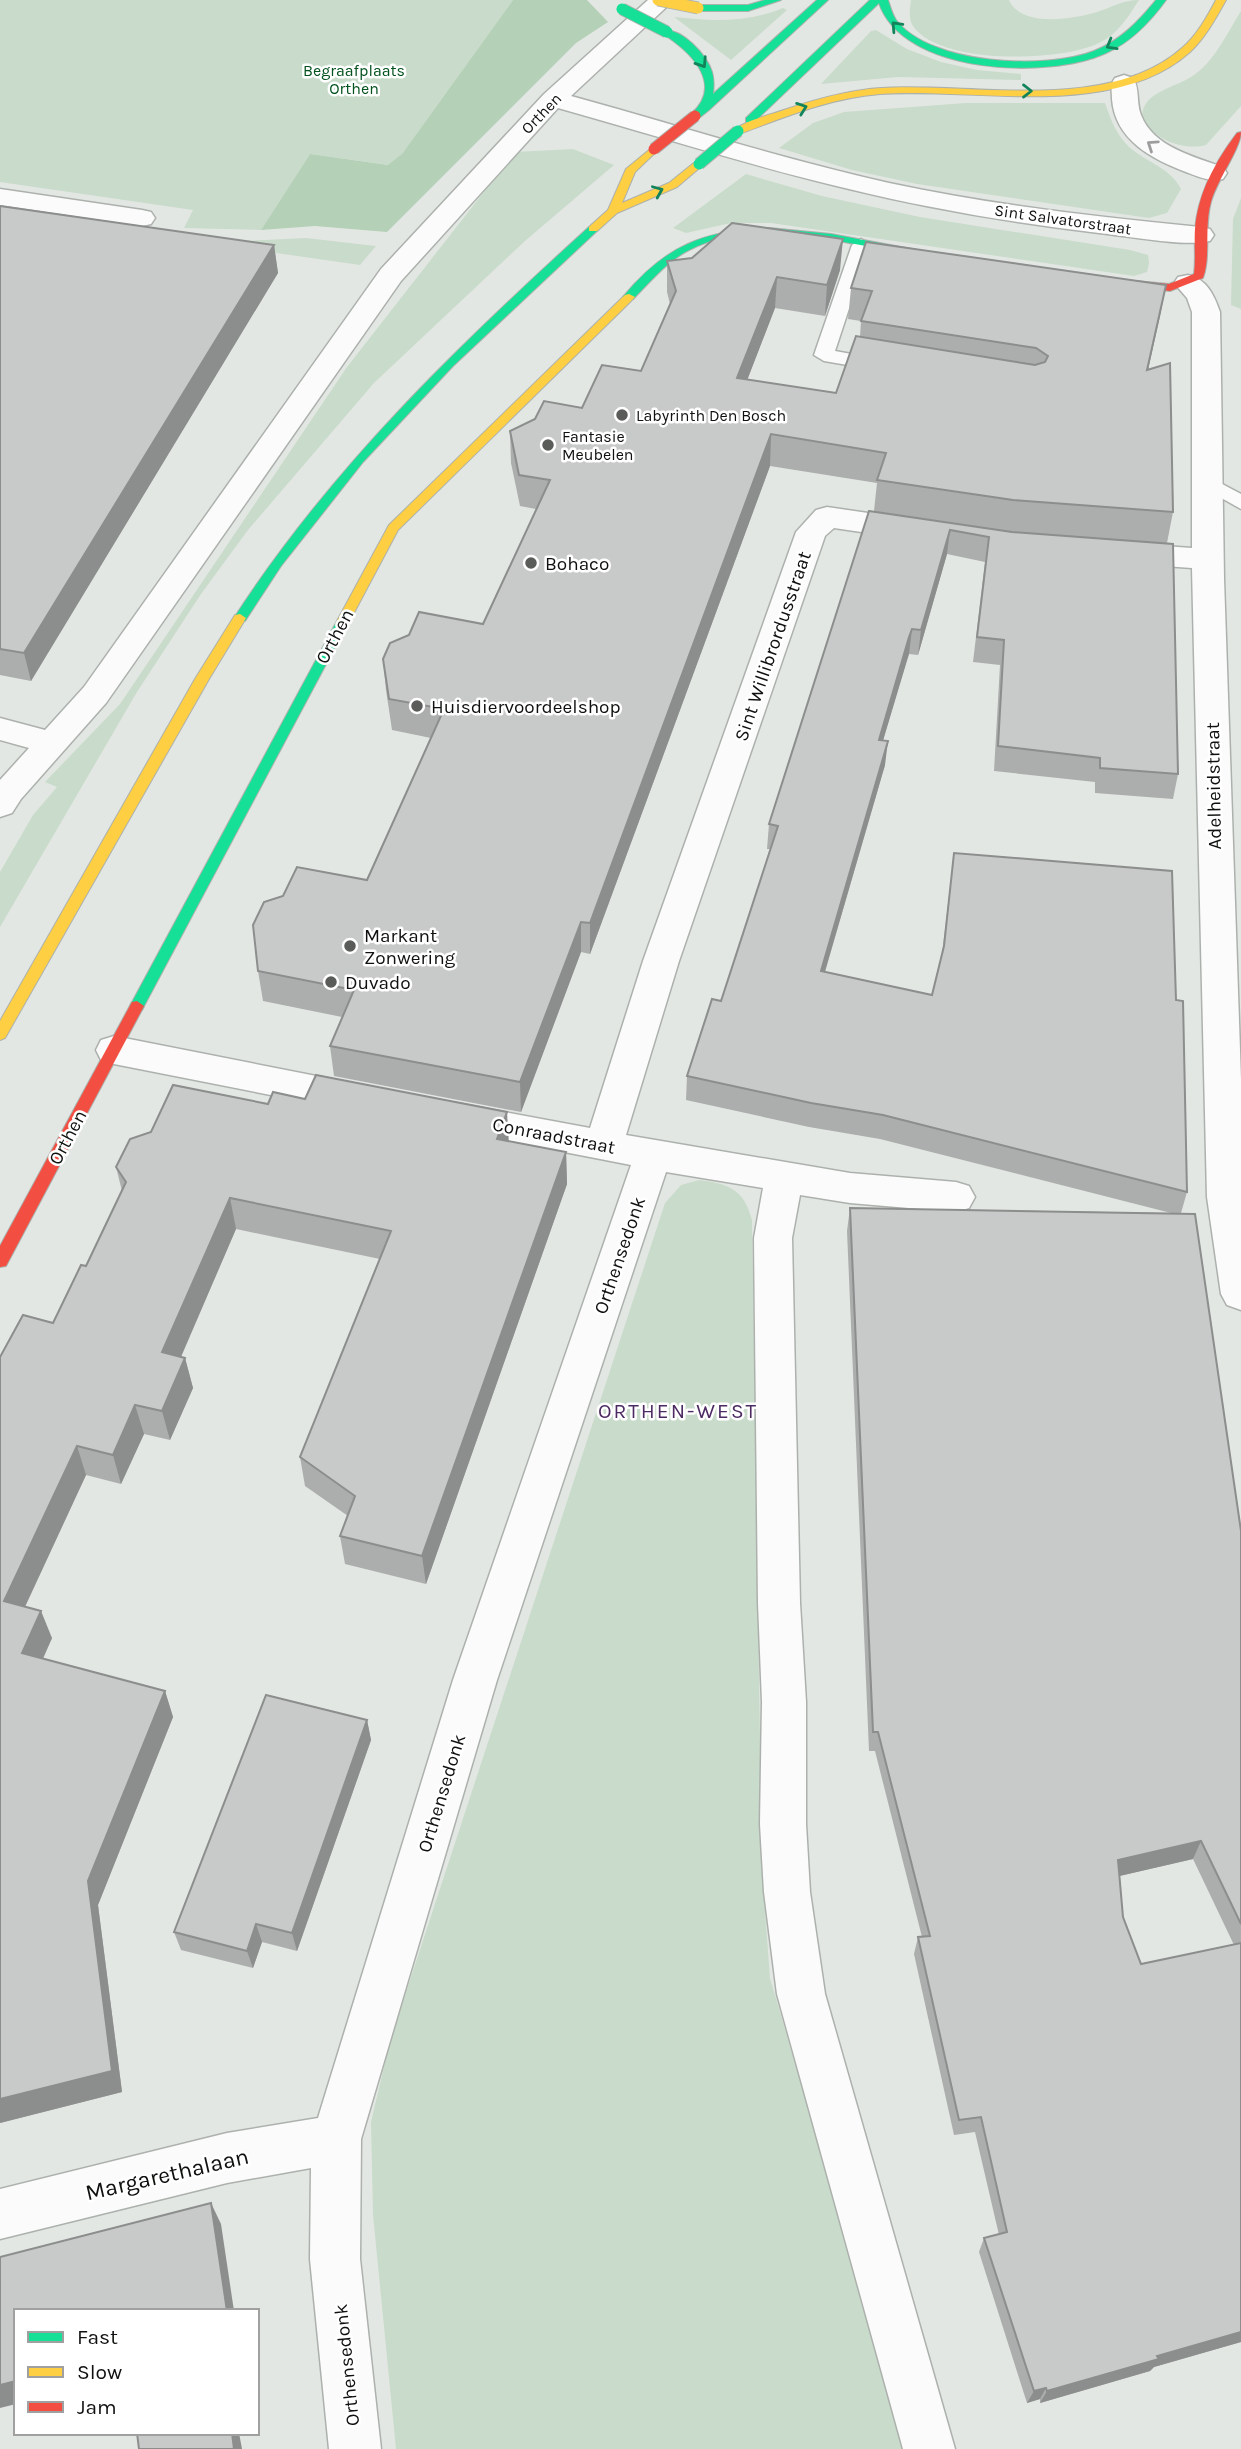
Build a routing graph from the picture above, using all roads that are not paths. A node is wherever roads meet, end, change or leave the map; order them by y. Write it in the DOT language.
graph roads {
  1 [pos="660,0"];
  2 [pos="776,0"];
  3 [pos="823,0"];
  4 [pos="876,0"];
  5 [pos="883,0"];
  6 [pos="1161,0"];
  7 [pos="1221,0"];
  8 [pos="617,5"];
  9 [pos="1125,83"];
  10 [pos="553,99"];
  11 [pos="700,112"];
  12 [pos="738,131"];
  13 [pos="1241,135"];
  14 [pos="1214,173"];
  15 [pos="1,200"];
  16 [pos="613,211"];
  17 [pos="142,218"];
  18 [pos="1200,235"];
  19 [pos="861,245"];
  20 [pos="936,256"];
  21 [pos="1102,281"];
  22 [pos="1188,284"];
  23 [pos="906,369"];
  24 [pos="1207,482"];
  25 [pos="1241,503"];
  26 [pos="943,534"];
  27 [pos="1088,550"];
  28 [pos="1208,559"];
  29 [pos="0,729"];
  30 [pos="52,743"];
  31 [pos="0,805"];
  32 [pos="0,1034"];
  33 [pos="114,1051"];
  34 [pos="604,1144"];
  35 [pos="653,1155"];
  36 [pos="784,1177"];
  37 [pos="956,1197"];
  38 [pos="0,1261"];
  39 [pos="1241,1294"];
  40 [pos="336,2139"];
  41 [pos="0,2214"];
  42 [pos="355,2449"];
  43 [pos="929,2449"];
  1 -- 2 [label="main road, bridge"];
  1 -- 10 [label="street, Orthen"];
  3 -- 11 [label="main road"];
  4 -- 12 [label="main road"];
  6 -- 5 [label="main road, one-way"];
  7 -- 9 [label="main road"];
  8 -- 11 [label="main road, one-way, bridge"];
  12 -- 9 [label="main road, one-way"];
  14 -- 9 [label="street, one-way"];
  10 -- 18 [label="street, Sint Salvatorstraat"];
  10 -- 30 [label="street, Orthen"];
  11 -- 16 [label="main road, bridge"];
  16 -- 12 [label="main road, one-way, bridge"];
  13 -- 14 [label="main road"];
  14 -- 18 [label="main road"];
  15 -- 17 [label="street"];
  16 -- 32 [label="main road"];
  18 -- 22 [label="main road"];
  19 -- 20 [label="main road"];
  19 -- 23 [label="lane"];
  19 -- 33 [label="main road, Orthen"];
  21 -- 22 [label="main road"];
  22 -- 24 [label="street, Adelheidstraat"];
  24 -- 25 [label="lane"];
  24 -- 28 [label="street, Adelheidstraat"];
  26 -- 34 [label="street, Sint Willibrordusstraat"];
  27 -- 28 [label="street"];
  28 -- 39 [label="street, Adelheidstraat"];
  29 -- 30 [label="street"];
  30 -- 31 [label="street, Orthen"];
  33 -- 34 [label="street, Conraadstraat"];
  33 -- 38 [label="main road, Orthen"];
  34 -- 35 [label="street, Conraadstraat"];
  35 -- 36 [label="street, Conraadstraat"];
  35 -- 40 [label="street, Orthensedonk"];
  36 -- 37 [label="street, Conraadstraat"];
  36 -- 43 [label="street"];
  40 -- 41 [label="street, Margarethalaan"];
  40 -- 42 [label="street, Orthensedonk"];
}
